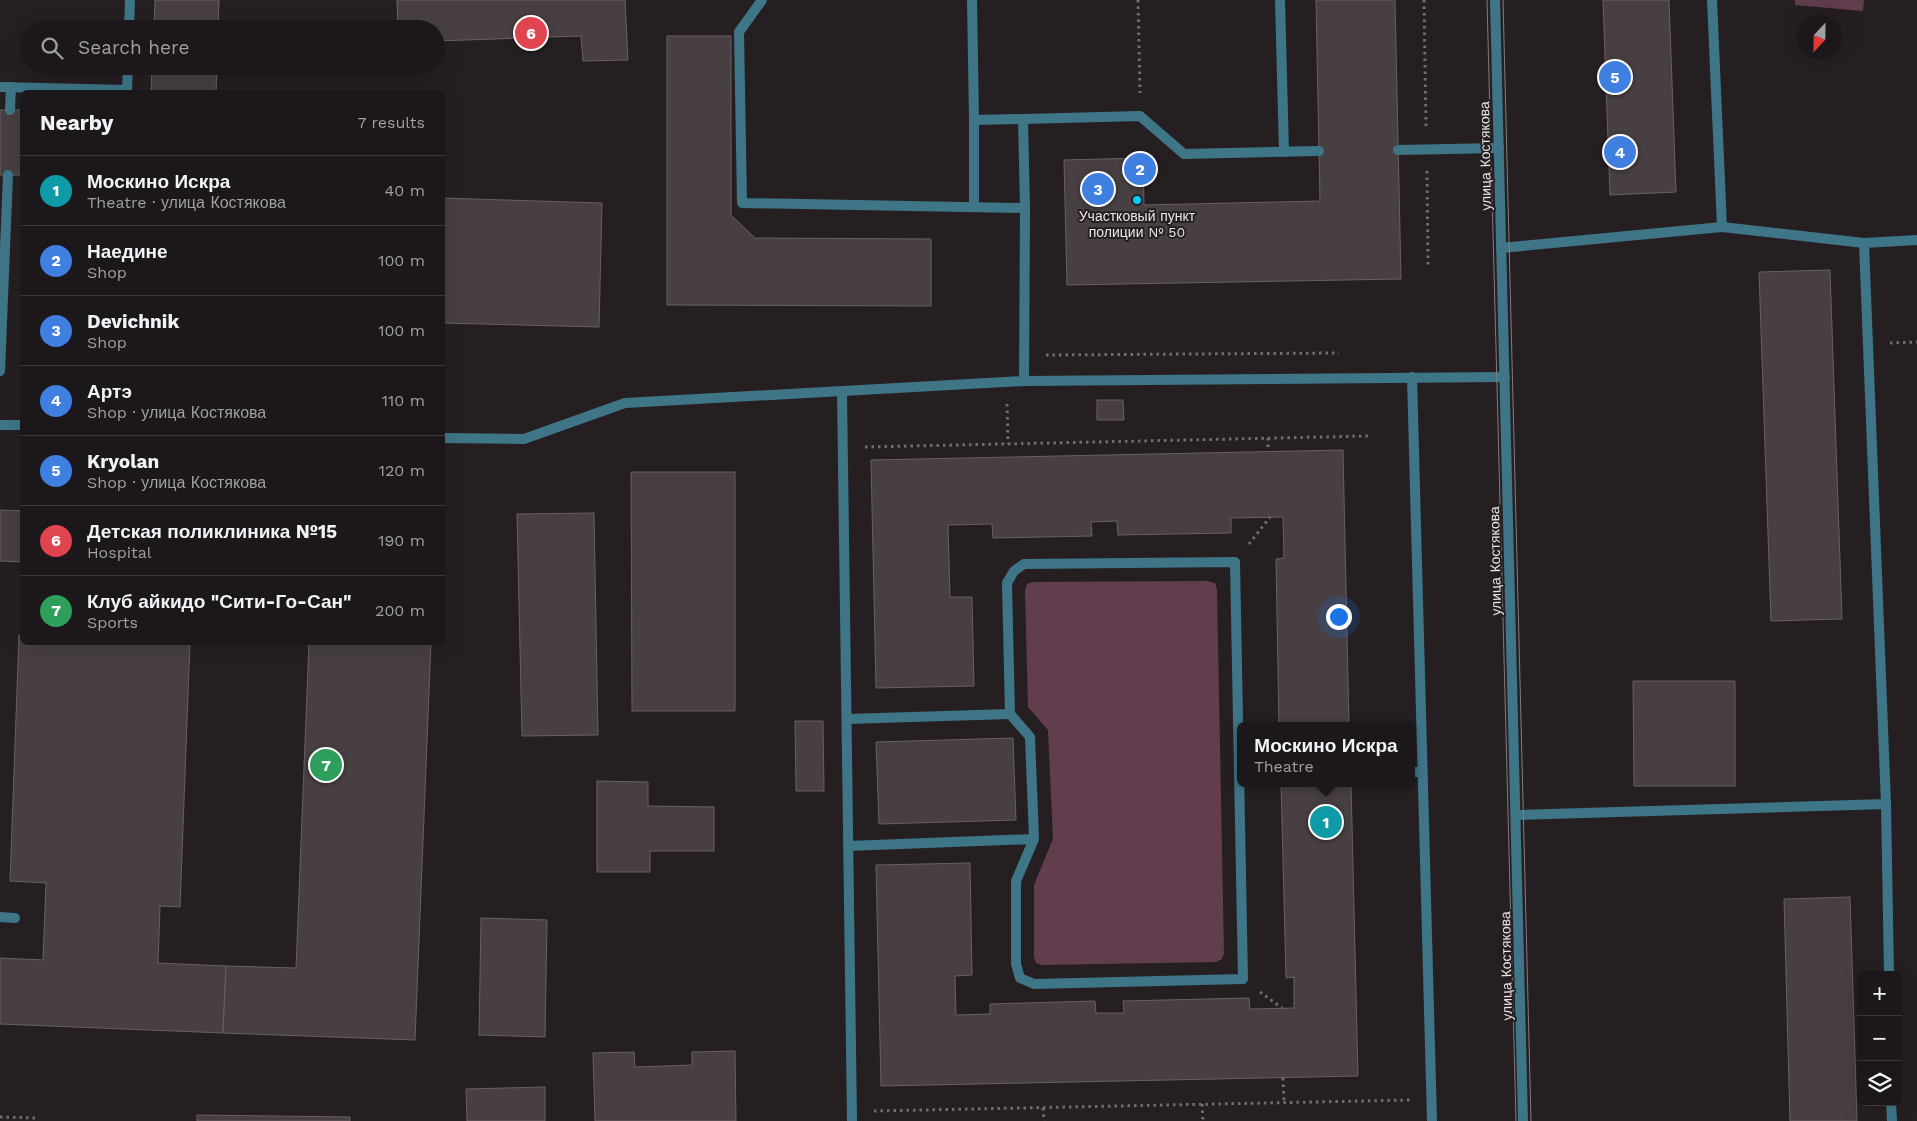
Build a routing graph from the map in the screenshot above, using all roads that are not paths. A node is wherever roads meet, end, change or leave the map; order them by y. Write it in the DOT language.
graph roads {
  1 [pos="130,0"];
  2 [pos="762,0"];
  3 [pos="972,0"];
  4 [pos="1280,0"];
  5 [pos="1495,0"];
  6 [pos="1712,0"];
  7 [pos="129,20"];
  8 [pos="128,75"];
  9 [pos="0,87"];
  10 [pos="11,87"];
  11 [pos="127,90"];
  12 [pos="127,90"];
  13 [pos="10,110"];
  14 [pos="1023,119"];
  15 [pos="974,120"];
  16 [pos="1499,148"];
  17 [pos="1398,150"];
  18 [pos="1319,151"];
  19 [pos="1284,152"];
  20 [pos="8,175"];
  21 [pos="974,207"];
  22 [pos="1025,208"];
  23 [pos="1722,227"];
  24 [pos="1917,240"];
  25 [pos="1864,243"];
  26 [pos="1501,248"];
  27 [pos="0,371"];
  28 [pos="1505,377"];
  29 [pos="1412,378"];
  30 [pos="1024,381"];
  31 [pos="842,392"];
  32 [pos="0,424"];
  33 [pos="20,425"];
  34 [pos="445,438"];
  35 [pos="1010,714"];
  36 [pos="846,719"];
  37 [pos="1238,722"];
  38 [pos="1415,772"];
  39 [pos="1422,772"];
  40 [pos="1240,787"];
  41 [pos="1886,804"];
  42 [pos="1516,815"];
  43 [pos="1034,839"];
  44 [pos="848,846"];
  45 [pos="0,917"];
  46 [pos="15,918"];
  47 [pos="1889,971"];
  48 [pos="1891,1106"];
  49 [pos="852,1116"];
  50 [pos="1432,1121"];
  51 [pos="1523,1121"];
  52 [pos="1892,1121"];
  1 -- 7 [label="street"];
  2 -- 21 [label="street"];
  3 -- 15 [label="street"];
  4 -- 19 [label="street"];
  5 -- 16 [label="street, улица Костякова"];
  6 -- 23 [label="street"];
  8 -- 12 [label="street"];
  9 -- 10 [label="street"];
  10 -- 11 [label="street"];
  10 -- 13 [label="street"];
  14 -- 15 [label="street"];
  14 -- 19 [label="street"];
  14 -- 22 [label="street"];
  15 -- 21 [label="street"];
  16 -- 17 [label="street"];
  16 -- 26 [label="street, улица Костякова"];
  18 -- 19 [label="street"];
  20 -- 27 [label="street"];
  21 -- 22 [label="street"];
  22 -- 30 [label="street"];
  23 -- 25 [label="street"];
  23 -- 26 [label="street"];
  24 -- 25 [label="street"];
  25 -- 41 [label="street"];
  26 -- 28 [label="street, улица Костякова"];
  28 -- 29 [label="street"];
  28 -- 42 [label="street, улица Костякова"];
  29 -- 30 [label="street"];
  29 -- 39 [label="street"];
  30 -- 31 [label="street"];
  31 -- 34 [label="street"];
  31 -- 36 [label="street"];
  32 -- 33 [label="street"];
  35 -- 36 [label="street"];
  35 -- 37 [label="street"];
  35 -- 43 [label="street"];
  36 -- 44 [label="street"];
  38 -- 39 [label="street"];
  39 -- 50 [label="street"];
  40 -- 43 [label="street"];
  41 -- 42 [label="street"];
  41 -- 47 [label="street"];
  42 -- 51 [label="street, улица Костякова"];
  43 -- 44 [label="street"];
  44 -- 49 [label="street"];
  45 -- 46 [label="street"];
  48 -- 52 [label="street"];
}
